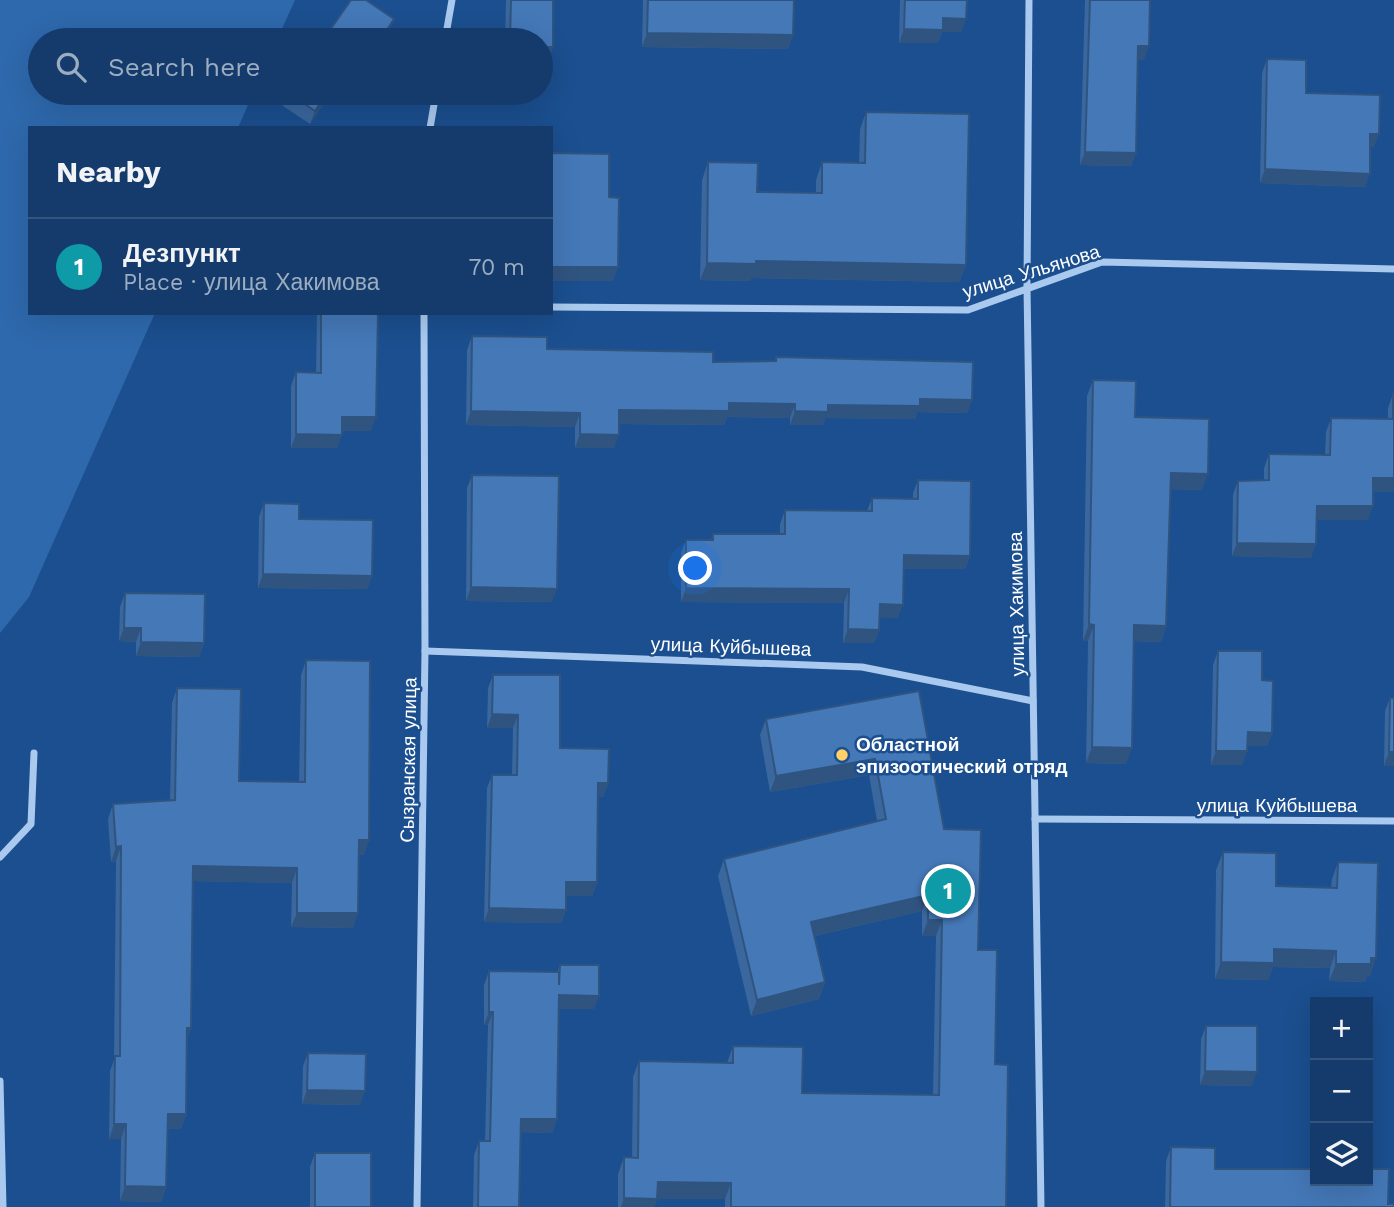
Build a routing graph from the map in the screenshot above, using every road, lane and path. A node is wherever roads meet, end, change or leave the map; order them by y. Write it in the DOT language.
graph roads {
  1 [pos="452,0"];
  2 [pos="1029,0"];
  3 [pos="447,28"];
  4 [pos="434,105"];
  5 [pos="430,126"];
  6 [pos="1394,269"];
  7 [pos="1027,287"];
  8 [pos="553,307"];
  9 [pos="424,315"];
  10 [pos="425,651"];
  11 [pos="1033,701"];
  12 [pos="34,753"];
  13 [pos="1035,819"];
  14 [pos="1394,821"];
  15 [pos="0,858"];
  16 [pos="0,1081"];
  17 [pos="4,1207"];
  18 [pos="417,1207"];
  19 [pos="1041,1207"];
  1 -- 3 [label="street"];
  2 -- 7 [label="street, улица Хакимова"];
  4 -- 5 [label="street"];
  6 -- 7 [label="street, улица Ульянова"];
  7 -- 8 [label="street, улица Ульянова"];
  7 -- 11 [label="street, улица Хакимова"];
  9 -- 10 [label="street, Сызранская улица"];
  10 -- 11 [label="street, улица Куйбышева"];
  10 -- 18 [label="street, Сызранская улица"];
  11 -- 13 [label="street, улица Хакимова"];
  12 -- 15 [label="street"];
  13 -- 14 [label="street, улица Куйбышева"];
  13 -- 19 [label="street, улица Хакимова"];
  16 -- 17 [label="street"];
}
